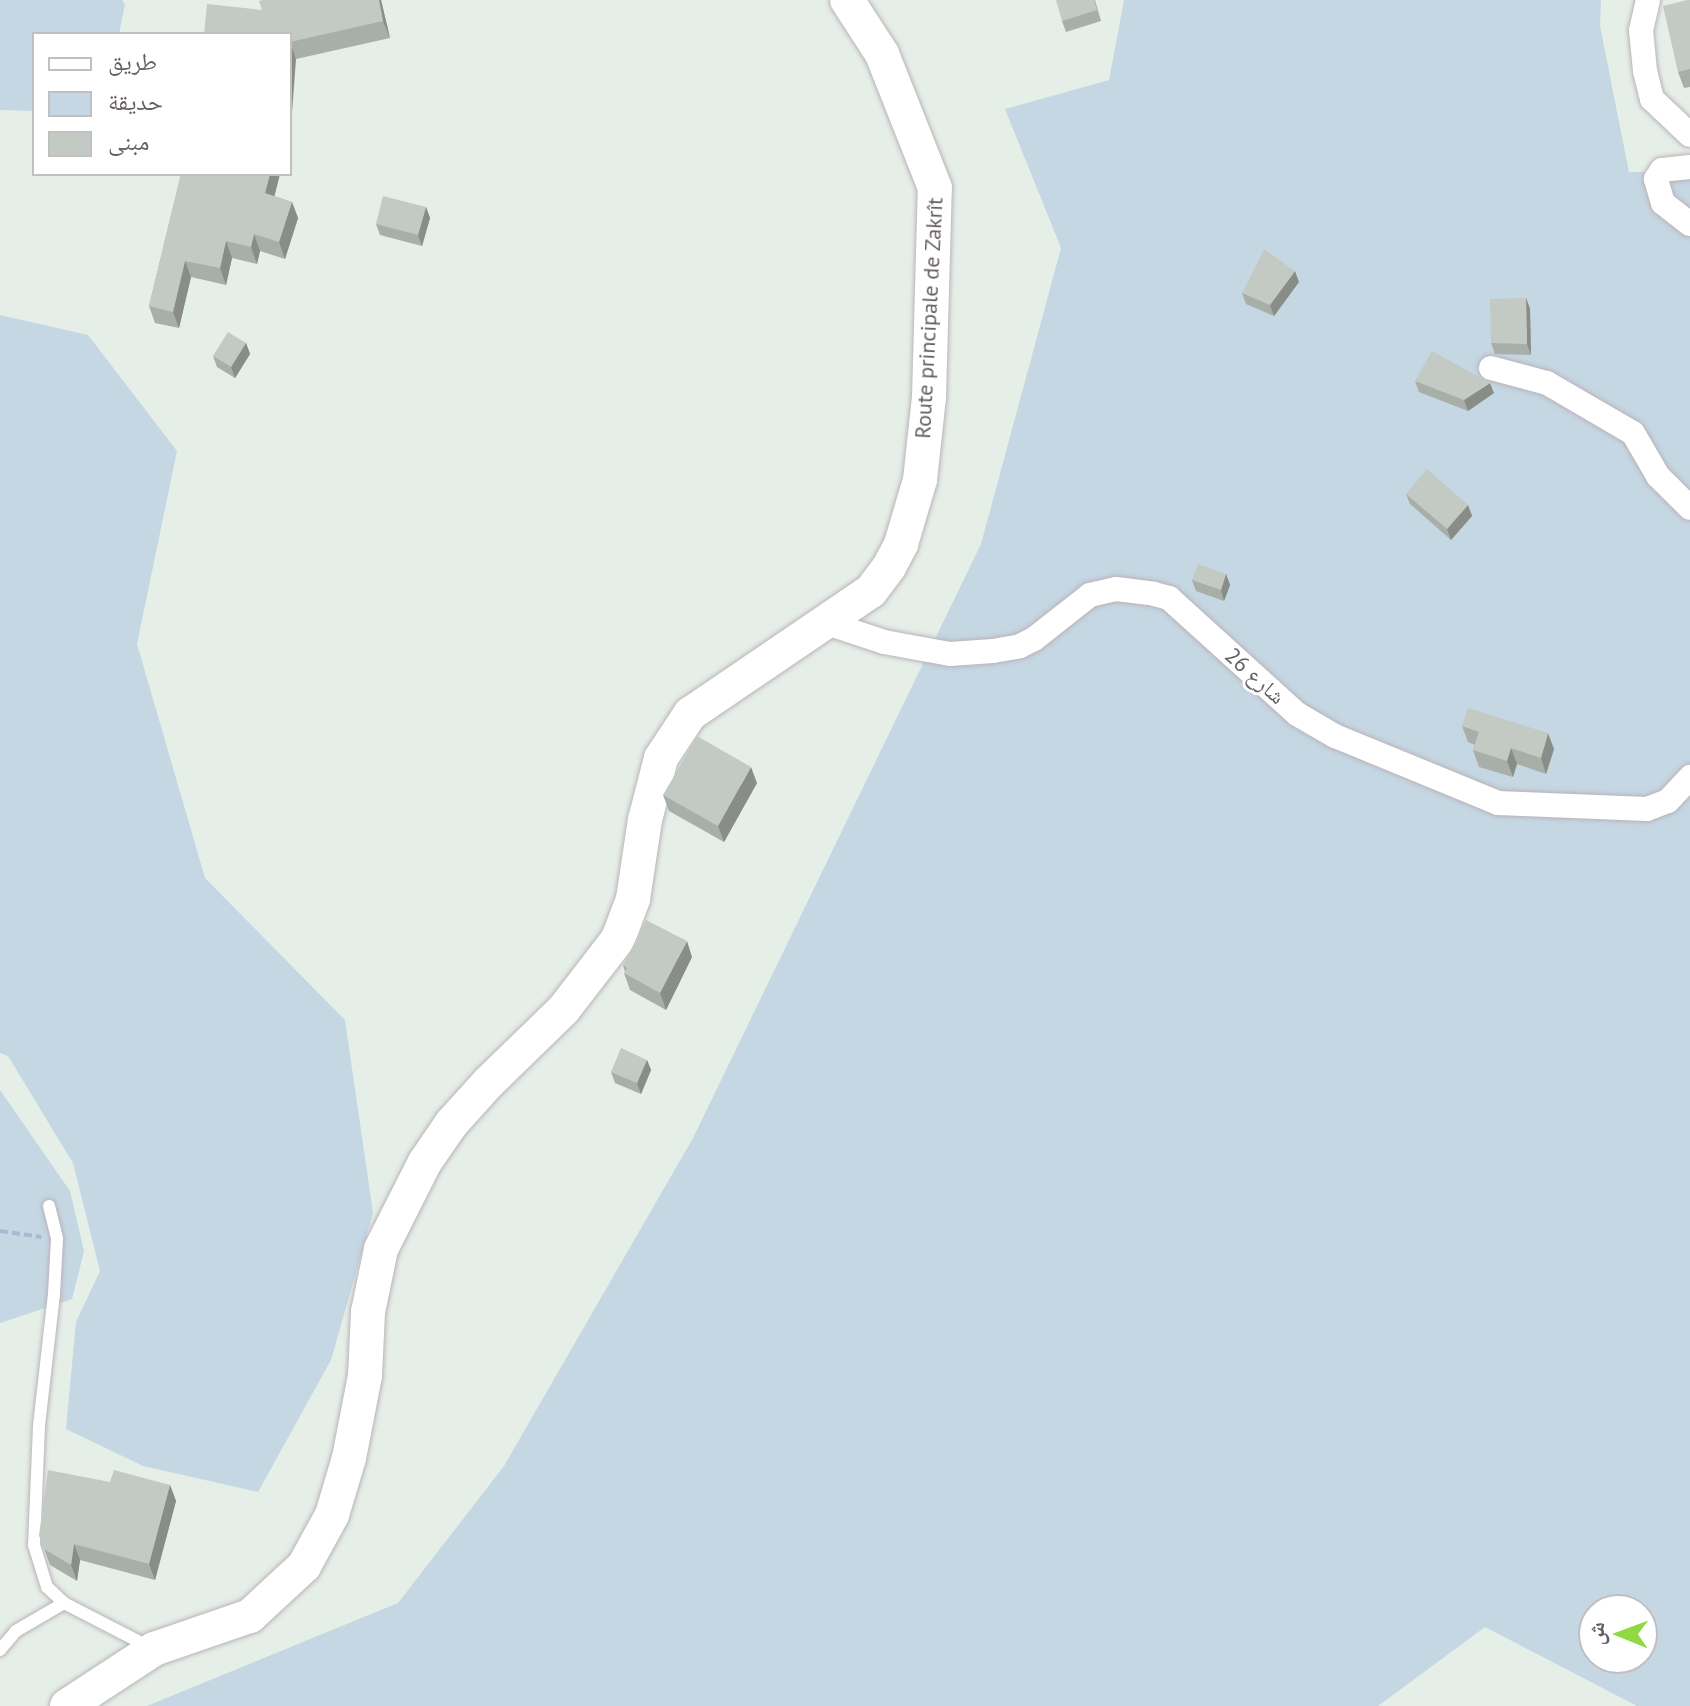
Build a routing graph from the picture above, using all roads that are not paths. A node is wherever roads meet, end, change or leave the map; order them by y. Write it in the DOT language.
graph roads {
  1 [pos="847,0"];
  2 [pos="1648,0"];
  3 [pos="1690,135"];
  4 [pos="1690,167"];
  5 [pos="1690,224"];
  6 [pos="1491,368"];
  7 [pos="1686,499"];
  8 [pos="827,623"];
  9 [pos="1690,777"];
  10 [pos="49,1206"];
  11 [pos="64,1603"];
  12 [pos="154,1649"];
  13 [pos="0,1650"];
  14 [pos="67,1706"];
  1 -- 8 [label="street, Route principale de Zakrît"];
  2 -- 3 [label="street"];
  4 -- 5 [label="street"];
  6 -- 7 [label="street"];
  8 -- 9 [label="street, شارع 26"];
  8 -- 12 [label="street, Route principale de Zakrît"];
  10 -- 11 [label="lane"];
  11 -- 12 [label="lane"];
  11 -- 13 [label="lane"];
  12 -- 14 [label="street"];
}
